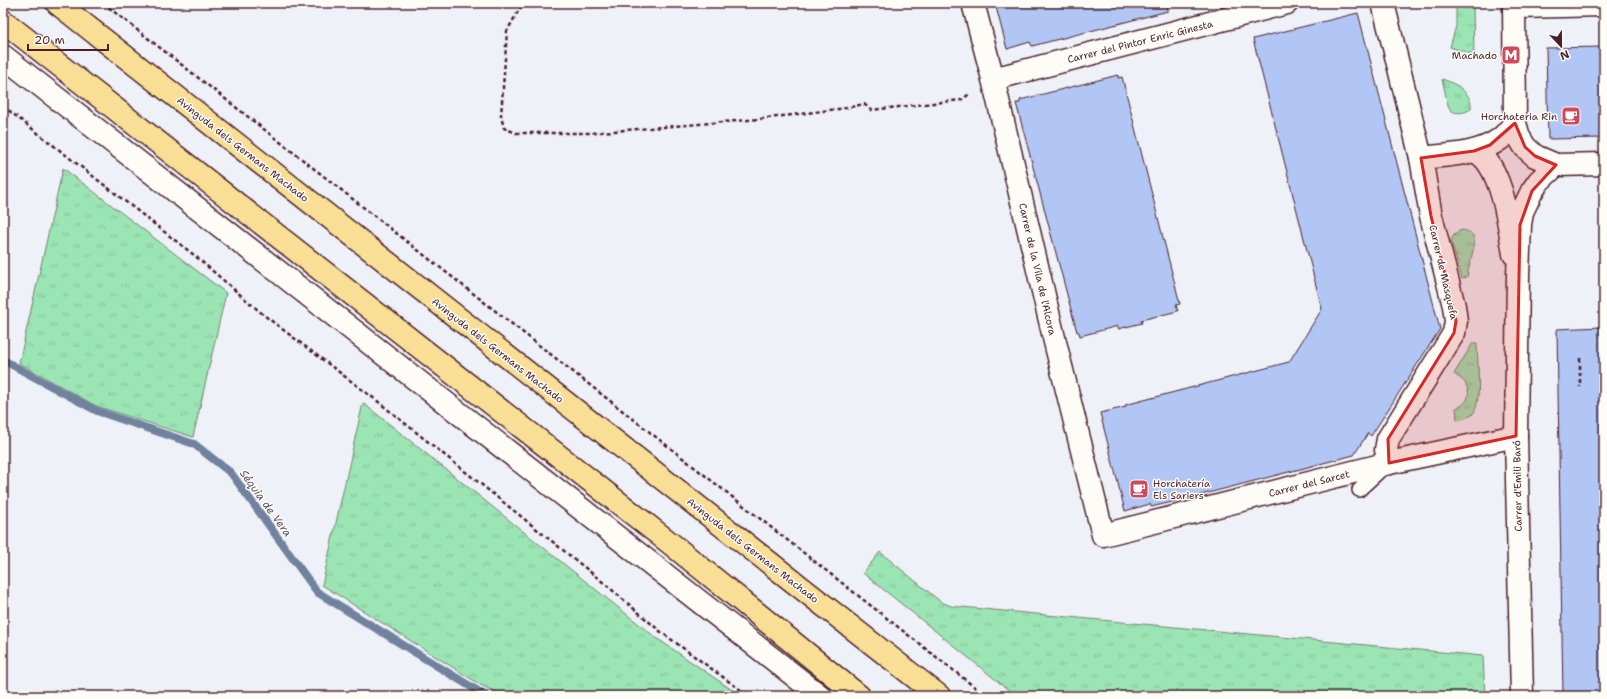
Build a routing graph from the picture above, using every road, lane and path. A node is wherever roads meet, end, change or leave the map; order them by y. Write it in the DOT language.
graph roads {
  1 [pos="57,3"];
  2 [pos="103,3"];
  3 [pos="529,3"];
  4 [pos="973,3"];
  5 [pos="1287,3"];
  6 [pos="1383,3"];
  7 [pos="1514,5"];
  8 [pos="1604,5"];
  9 [pos="3,21"];
  10 [pos="3,56"];
  11 [pos="994,79"];
  12 [pos="3,106"];
  13 [pos="1515,123"];
  14 [pos="1474,151"];
  15 [pos="1422,158"];
  16 [pos="1604,164"];
  17 [pos="1556,165"];
  18 [pos="1518,275"];
  19 [pos="1580,358"];
  20 [pos="1580,387"];
  21 [pos="1516,436"];
  22 [pos="1389,463"];
  23 [pos="1359,490"];
  24 [pos="1103,535"];
  25 [pos="749,696"];
  26 [pos="820,696"];
  27 [pos="859,696"];
  28 [pos="939,696"];
  29 [pos="986,696"];
  30 [pos="1522,696"];
  1 -- 28 [label="main road, Avinguda dels Germans Machado"];
  2 -- 29 [label="path"];
  3 -- 11 [label="path"];
  4 -- 11 [label="street, Carrer de la Vila de l'Alcora"];
  5 -- 11 [label="street, Carrer del Pintor Enric Ginesta"];
  6 -- 15 [label="street, Carrer de Masquefa"];
  7 -- 8 [label="street"];
  7 -- 13 [label="street"];
  9 -- 27 [label="main road"];
  10 -- 26 [label="street"];
  11 -- 24 [label="street, Carrer de la Vila de l'Alcora"];
  12 -- 25 [label="path"];
  13 -- 14 [label="street"];
  13 -- 17 [label="street"];
  14 -- 15 [label="street"];
  14 -- 18 [label="street, Carrer d'Emili Baró"];
  15 -- 22 [label="street, Carrer de Masquefa"];
  16 -- 17 [label="street"];
  17 -- 18 [label="street, Carrer d'Emili Baró"];
  18 -- 21 [label="street, Carrer d'Emili Baró"];
  19 -- 20 [label="path"];
  21 -- 22 [label="street, Carrer del Sarcet"];
  21 -- 30 [label="street, Carrer d'Emili Baró"];
  22 -- 23 [label="lane"];
  22 -- 24 [label="street, Carrer del Sarcet"];
}
